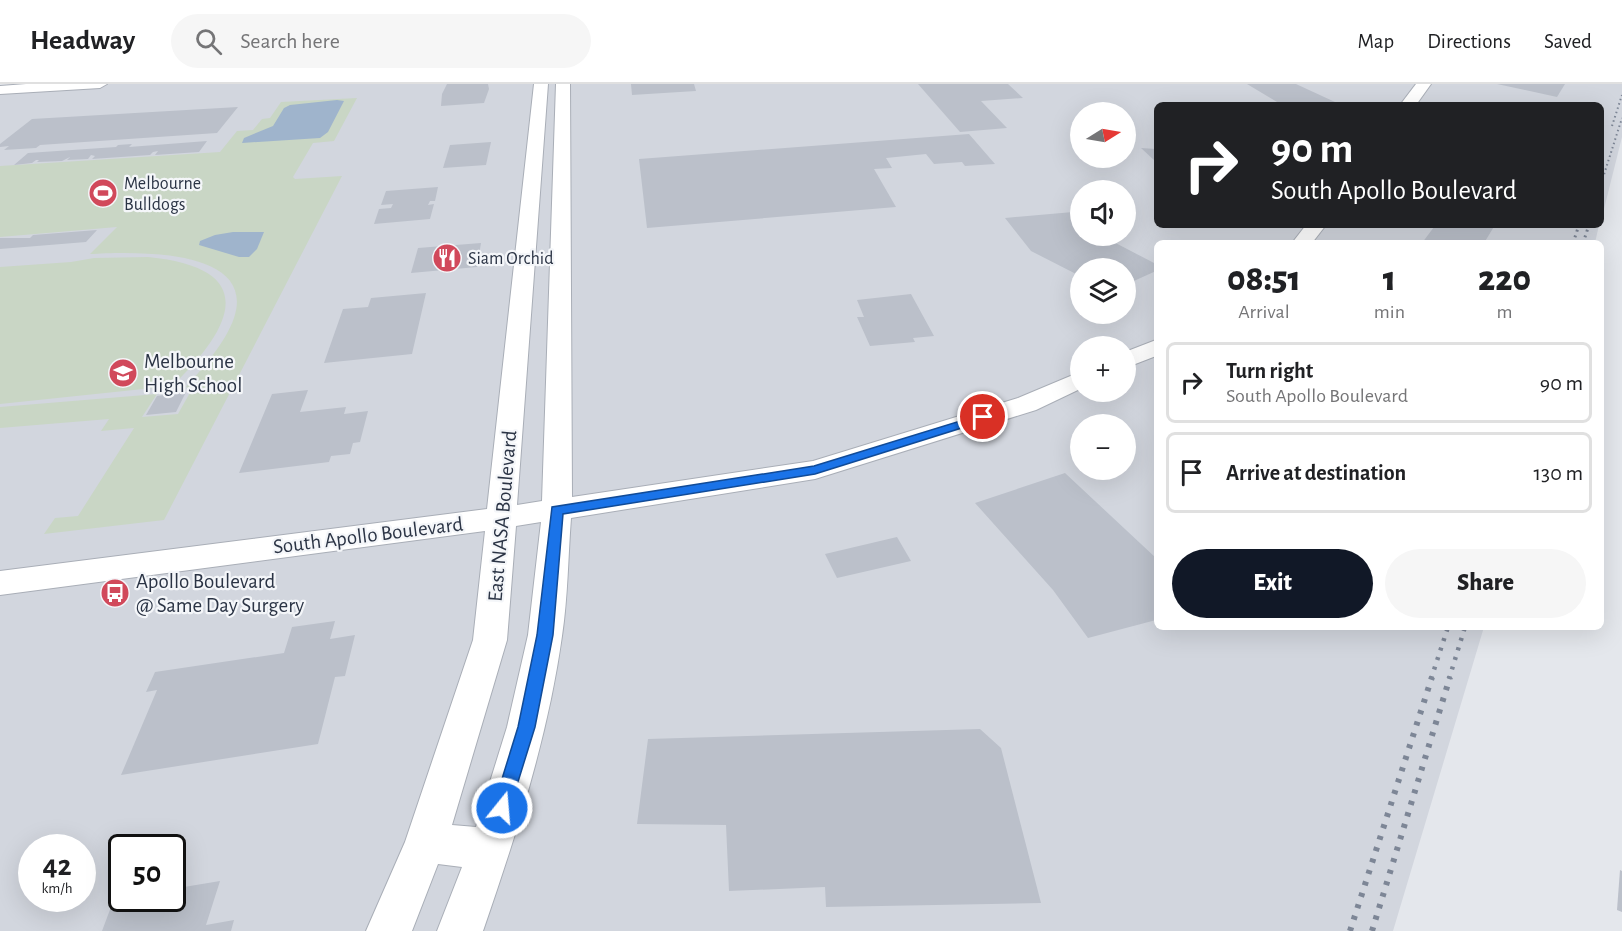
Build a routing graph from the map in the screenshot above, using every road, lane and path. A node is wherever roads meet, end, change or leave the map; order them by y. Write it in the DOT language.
graph roads {
  1 [pos="100,84"];
  2 [pos="541,84"];
  3 [pos="563,84"];
  4 [pos="1424,84"];
  5 [pos="0,90"];
  6 [pos="1410,102"];
  7 [pos="1314,228"];
  8 [pos="1304,240"];
  9 [pos="1154,348"];
  10 [pos="1136,356"];
  11 [pos="1070,385"];
  12 [pos="557,510"];
  13 [pos="501,518"];
  14 [pos="0,582"];
  15 [pos="426,843"];
  16 [pos="490,849"];
  17 [pos="389,931"];
  18 [pos="460,931"];
  1 -- 5 [label="main road"];
  2 -- 13 [label="main road, East NASA Boulevard"];
  3 -- 12 [label="main road"];
  4 -- 6 [label="main road"];
  7 -- 8 [label="main road"];
  9 -- 10 [label="main road"];
  11 -- 12 [label="main road, South Apollo Boulevard"];
  12 -- 13 [label="main road, South Apollo Boulevard"];
  12 -- 16 [label="main road"];
  13 -- 14 [label="main road, South Apollo Boulevard"];
  13 -- 15 [label="main road, East NASA Boulevard"];
  15 -- 16 [label="main road"];
  15 -- 17 [label="main road, East NASA Boulevard"];
  16 -- 18 [label="main road"];
}
